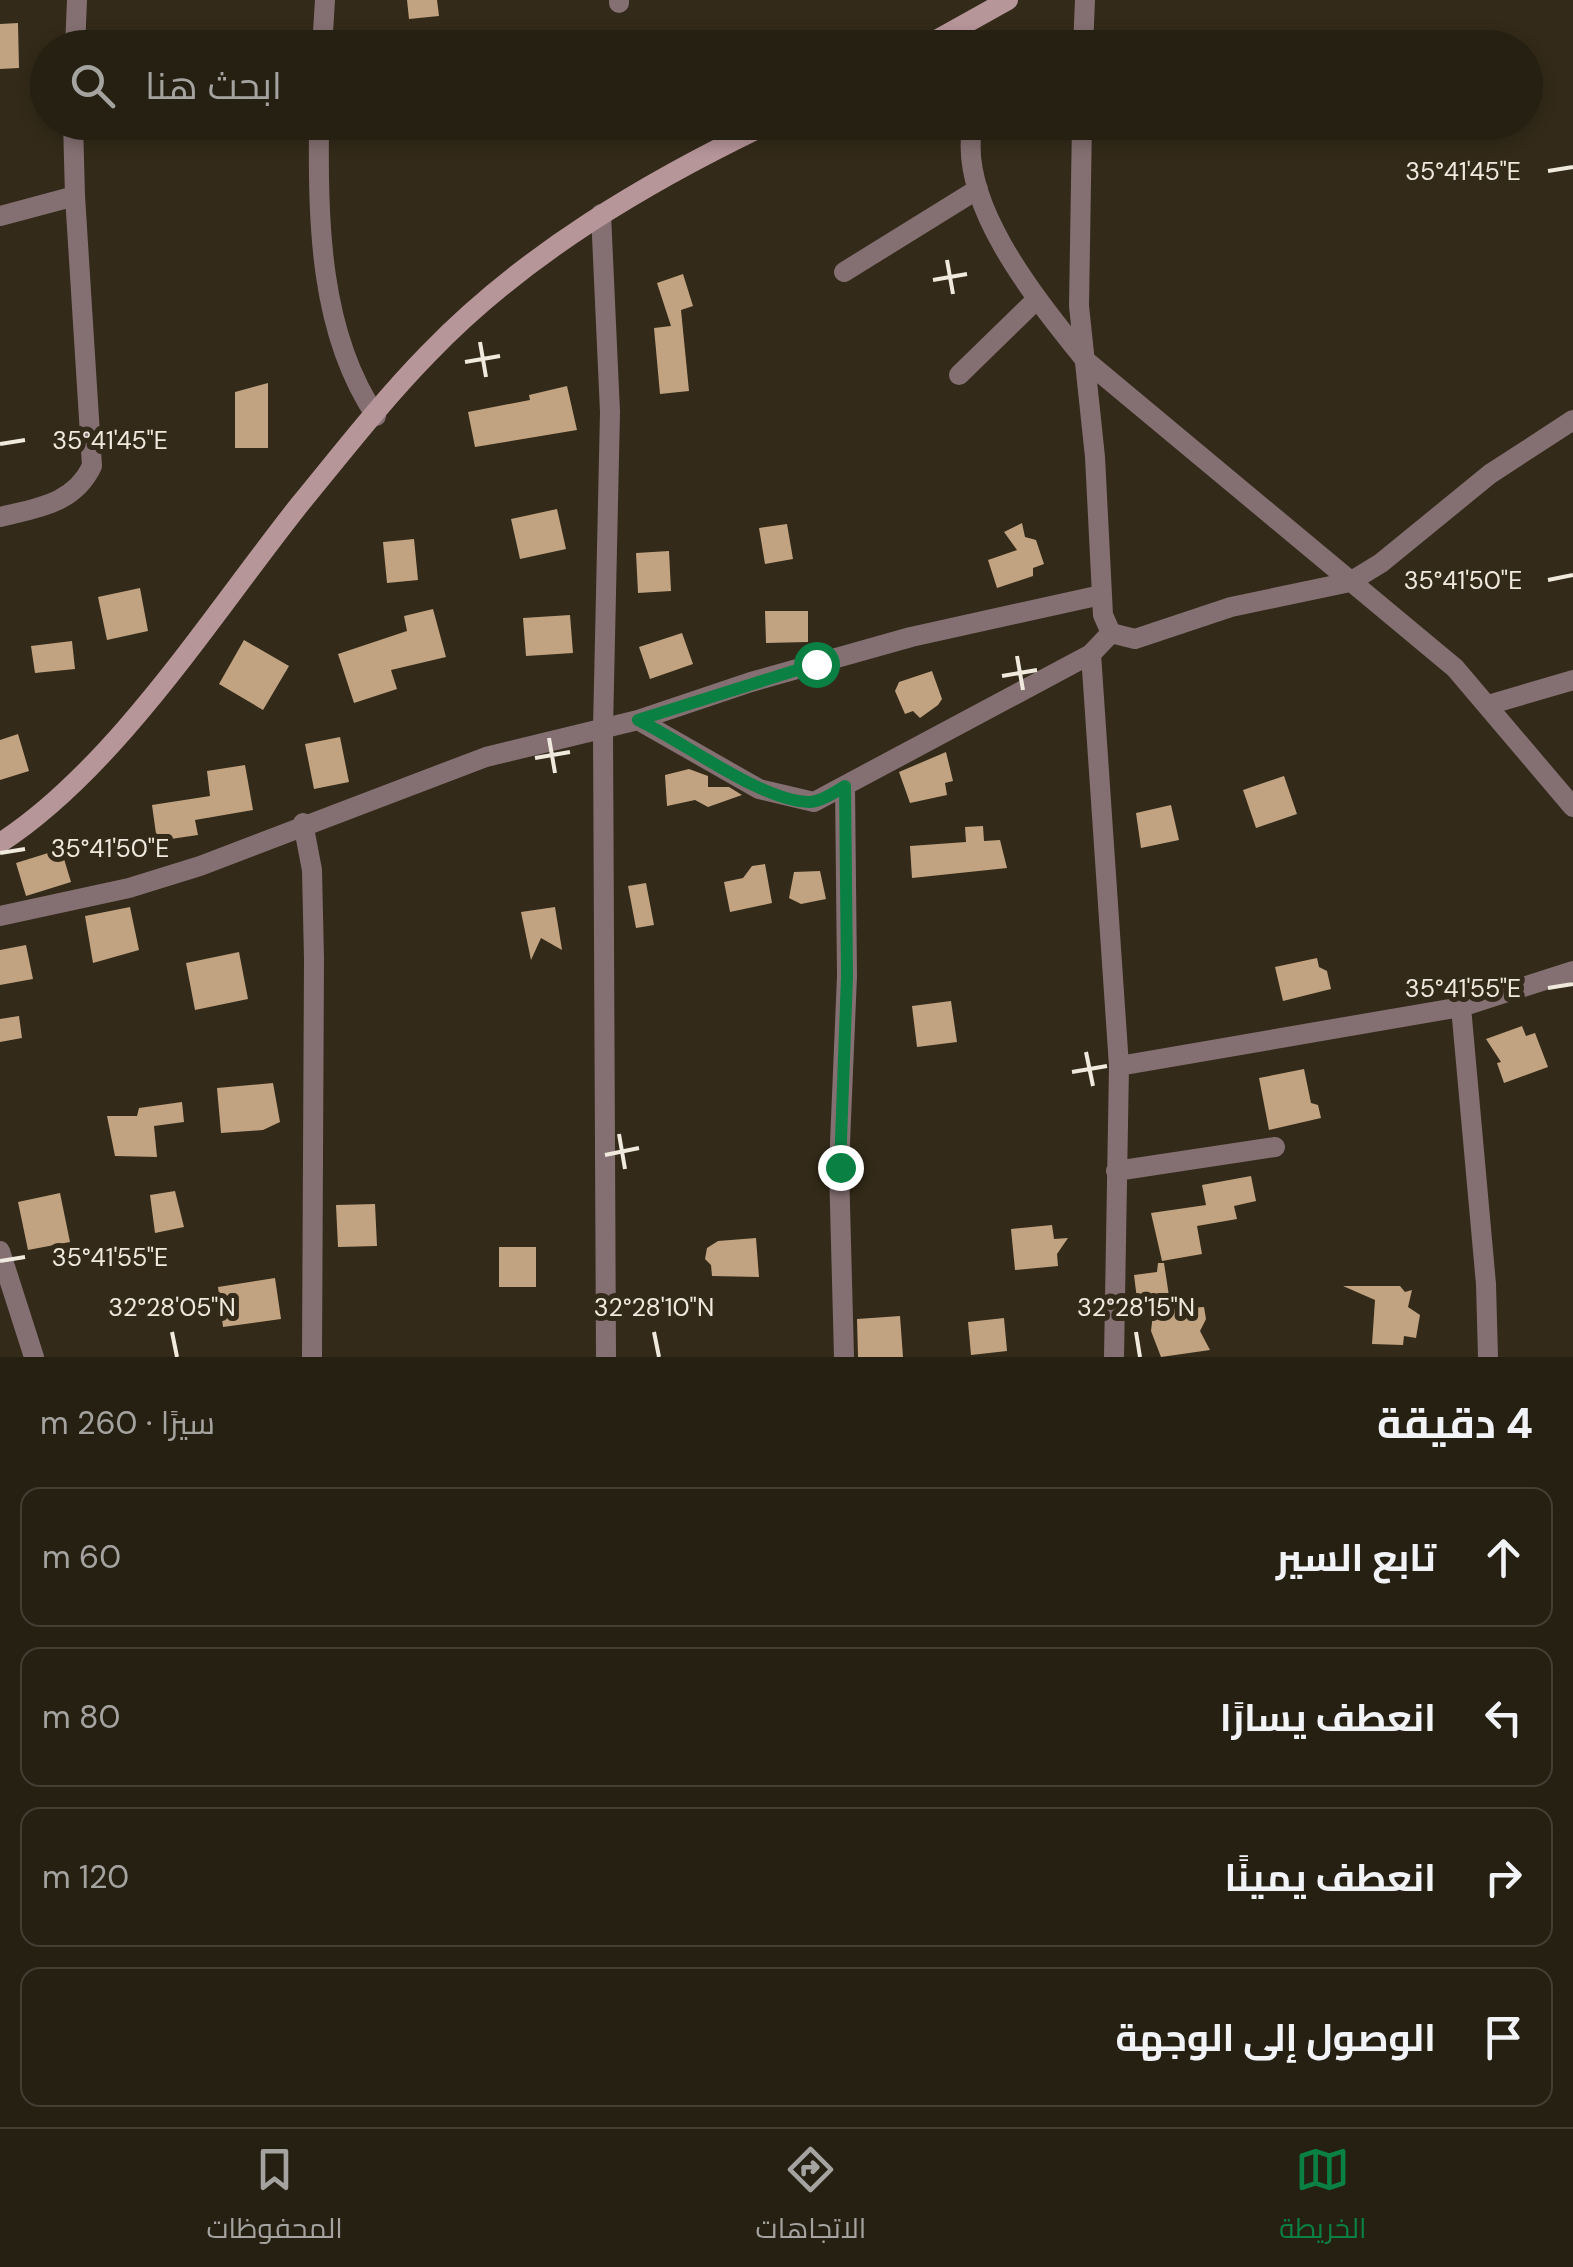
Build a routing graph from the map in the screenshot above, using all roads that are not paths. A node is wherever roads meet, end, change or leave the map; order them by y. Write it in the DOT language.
graph roads {
  1 [pos="77,0"];
  2 [pos="325,0"];
  3 [pos="1008,0"];
  4 [pos="1085,0"];
  5 [pos="76,30"];
  6 [pos="323,30"];
  7 [pos="954,30"];
  8 [pos="1084,30"];
  9 [pos="73,140"];
  10 [pos="321,140"];
  11 [pos="739,140"];
  12 [pos="970,140"];
  13 [pos="1082,140"];
  14 [pos="978,189"];
  15 [pos="74,196"];
  16 [pos="602,214"];
  17 [pos="0,216"];
  18 [pos="844,272"];
  19 [pos="1037,298"];
  20 [pos="1085,360"];
  21 [pos="959,375"];
  22 [pos="376,416"];
  23 [pos="1573,420"];
  24 [pos="0,517"];
  25 [pos="1350,582"];
  26 [pos="1101,595"];
  27 [pos="1111,633"];
  28 [pos="1091,654"];
  29 [pos="1573,680"];
  30 [pos="1488,705"];
  31 [pos="638,720"];
  32 [pos="604,729"];
  33 [pos="845,786"];
  34 [pos="1573,807"];
  35 [pos="303,823"];
  36 [pos="0,843"];
  37 [pos="0,916"];
  38 [pos="1573,971"];
  39 [pos="1461,1007"];
  40 [pos="1119,1066"];
  41 [pos="1275,1147"];
  42 [pos="1116,1171"];
  43 [pos="0,1251"];
  44 [pos="8,1304"];
  45 [pos="34,1357"];
  46 [pos="312,1357"];
  47 [pos="606,1357"];
  48 [pos="844,1357"];
  49 [pos="1114,1357"];
  50 [pos="1488,1357"];
  1 -- 5 [label="street"];
  2 -- 6 [label="street"];
  3 -- 7 [label="main road"];
  4 -- 8 [label="street"];
  9 -- 15 [label="street"];
  10 -- 22 [label="street"];
  11 -- 16 [label="main road"];
  12 -- 14 [label="street"];
  13 -- 20 [label="street"];
  14 -- 18 [label="street"];
  14 -- 19 [label="street"];
  15 -- 17 [label="street"];
  15 -- 24 [label="street"];
  16 -- 22 [label="main road"];
  16 -- 32 [label="street"];
  19 -- 20 [label="street"];
  19 -- 21 [label="street"];
  20 -- 25 [label="street"];
  20 -- 26 [label="street"];
  22 -- 36 [label="main road"];
  23 -- 25 [label="street"];
  25 -- 27 [label="street"];
  25 -- 30 [label="street"];
  26 -- 27 [label="street"];
  26 -- 31 [label="street"];
  27 -- 28 [label="street"];
  28 -- 33 [label="street"];
  28 -- 40 [label="street"];
  29 -- 30 [label="street"];
  30 -- 34 [label="street"];
  31 -- 32 [label="street"];
  31 -- 33 [label="street"];
  32 -- 35 [label="street"];
  32 -- 47 [label="street"];
  33 -- 48 [label="street"];
  35 -- 37 [label="street"];
  35 -- 46 [label="street"];
  38 -- 39 [label="street"];
  39 -- 40 [label="street"];
  39 -- 50 [label="street"];
  40 -- 42 [label="street"];
  41 -- 42 [label="street"];
  42 -- 49 [label="street"];
  43 -- 44 [label="street"];
  44 -- 45 [label="street"];
}
